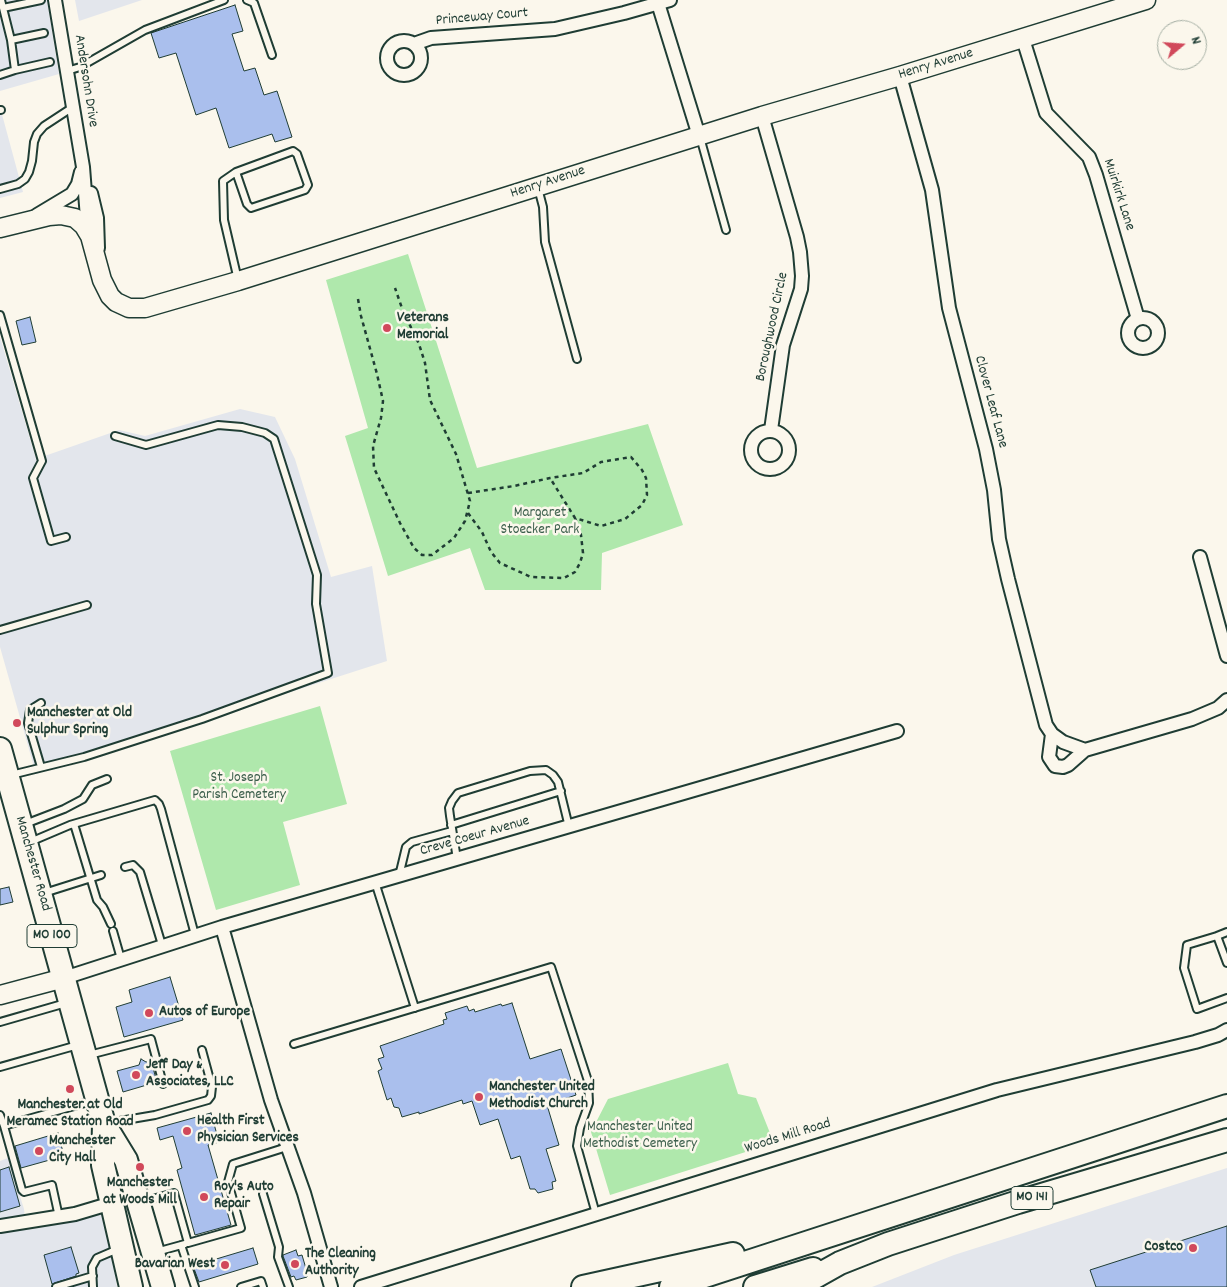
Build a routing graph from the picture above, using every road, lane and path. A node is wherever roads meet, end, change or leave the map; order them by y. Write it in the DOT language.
graph roads {
  1 [pos="1,0"];
  2 [pos="41,0"];
  3 [pos="55,0"];
  4 [pos="224,0"];
  5 [pos="248,0"];
  6 [pos="1146,0"];
  7 [pos="661,1"];
  8 [pos="3,8"];
  9 [pos="44,33"];
  10 [pos="1023,39"];
  11 [pos="11,40"];
  12 [pos="414,44"];
  13 [pos="272,56"];
  14 [pos="50,62"];
  15 [pos="15,70"];
  16 [pos="67,71"];
  17 [pos="0,74"];
  18 [pos="900,76"];
  19 [pos="73,107"];
  20 [pos="762,116"];
  21 [pos="700,136"];
  22 [pos="83,167"];
  23 [pos="236,172"];
  24 [pos="538,187"];
  25 [pos="0,189"];
  26 [pos="30,220"];
  27 [pos="2,226"];
  28 [pos="726,230"];
  29 [pos="88,231"];
  30 [pos="99,268"];
  31 [pos="238,281"];
  32 [pos="395,288"];
  33 [pos="358,299"];
  34 [pos="0,315"];
  35 [pos="1138,319"];
  36 [pos="577,359"];
  37 [pos="771,430"];
  38 [pos="116,436"];
  39 [pos="550,478"];
  40 [pos="468,493"];
  41 [pos="467,512"];
  42 [pos="575,518"];
  43 [pos="66,537"];
  44 [pos="1200,557"];
  45 [pos="87,605"];
  46 [pos="0,630"];
  47 [pos="1227,656"];
  48 [pos="1227,700"];
  49 [pos="41,703"];
  50 [pos="897,732"];
  51 [pos="1052,734"];
  52 [pos="0,749"];
  53 [pos="1085,750"];
  54 [pos="41,767"];
  55 [pos="7,776"];
  56 [pos="106,779"];
  57 [pos="561,791"];
  58 [pos="74,824"];
  59 [pos="569,827"];
  60 [pos="452,828"];
  61 [pos="24,834"];
  62 [pos="457,859"];
  63 [pos="125,867"];
  64 [pos="101,875"];
  65 [pos="399,876"];
  66 [pos="90,878"];
  67 [pos="375,882"];
  68 [pos="40,894"];
  69 [pos="222,927"];
  70 [pos="1227,932"];
  71 [pos="195,935"];
  72 [pos="1217,936"];
  73 [pos="162,945"];
  74 [pos="120,959"];
  75 [pos="1227,962"];
  76 [pos="64,978"];
  77 [pos="0,995"];
  78 [pos="1227,998"];
  79 [pos="70,1002"];
  80 [pos="415,1008"];
  81 [pos="0,1022"];
  82 [pos="1227,1030"];
  83 [pos="294,1044"];
  84 [pos="84,1050"];
  85 [pos="202,1050"];
  86 [pos="0,1067"];
  87 [pos="163,1084"];
  88 [pos="97,1099"];
  89 [pos="1227,1106"];
  90 [pos="0,1115"];
  91 [pos="104,1124"];
  92 [pos="4,1126"];
  93 [pos="1227,1140"];
  94 [pos="287,1147"];
  95 [pos="263,1194"];
  96 [pos="138,1202"];
  97 [pos="112,1203"];
  98 [pos="596,1214"];
  99 [pos="59,1216"];
  100 [pos="0,1226"];
  101 [pos="844,1230"];
  102 [pos="185,1244"];
  103 [pos="122,1248"];
  104 [pos="153,1252"];
  105 [pos="840,1263"];
  106 [pos="93,1276"];
  107 [pos="56,1287"];
  108 [pos="93,1287"];
  109 [pos="130,1287"];
  110 [pos="164,1287"];
  111 [pos="195,1287"];
  112 [pos="241,1287"];
  113 [pos="263,1287"];
  114 [pos="289,1287"];
  115 [pos="331,1287"];
  116 [pos="361,1287"];
  117 [pos="583,1287"];
  118 [pos="670,1287"];
  119 [pos="755,1287"];
  120 [pos="797,1287"];
  1 -- 8 [label="lane"];
  2 -- 8 [label="lane"];
  3 -- 16 [label="street, Andersohn Drive"];
  4 -- 16 [label="lane"];
  5 -- 13 [label="lane"];
  6 -- 10 [label="street, Henry Avenue"];
  7 -- 12 [label="street, Princeway Court"];
  7 -- 21 [label="street"];
  8 -- 11 [label="lane"];
  9 -- 11 [label="lane"];
  10 -- 18 [label="street, Henry Avenue"];
  10 -- 35 [label="street, Muirkirk Lane"];
  11 -- 15 [label="lane"];
  14 -- 15 [label="lane"];
  15 -- 17 [label="lane"];
  16 -- 19 [label="street, Andersohn Drive"];
  18 -- 20 [label="street, Henry Avenue"];
  18 -- 51 [label="street, Clover Leaf Lane"];
  19 -- 22 [label="street, Andersohn Drive"];
  19 -- 25 [label="lane"];
  20 -- 21 [label="street, Henry Avenue"];
  20 -- 37 [label="street, Boroughwood Circle"];
  21 -- 24 [label="street, Henry Avenue"];
  21 -- 28 [label="lane"];
  22 -- 26 [label="street"];
  22 -- 29 [label="street, Andersohn Drive"];
  22 -- 30 [label="street, Andersohn Drive"];
  23 -- 23 [label="lane"];
  23 -- 31 [label="lane"];
  24 -- 31 [label="street, Henry Avenue"];
  24 -- 36 [label="lane"];
  26 -- 27 [label="street"];
  26 -- 29 [label="street"];
  29 -- 30 [label="street, Henry Avenue"];
  30 -- 31 [label="street, Henry Avenue"];
  32 -- 40 [label="path"];
  33 -- 41 [label="path"];
  34 -- 43 [label="lane"];
  38 -- 54 [label="lane"];
  39 -- 40 [label="path"];
  39 -- 42 [label="path"];
  39 -- 42 [label="path"];
  40 -- 41 [label="path"];
  41 -- 42 [label="path"];
  44 -- 47 [label="street"];
  45 -- 46 [label="lane"];
  48 -- 53 [label="street, Clover Leaf Lane"];
  49 -- 54 [label="lane"];
  50 -- 59 [label="street, Creve Coeur Avenue"];
  51 -- 53 [label="street"];
  51 -- 53 [label="street, Clover Leaf Lane"];
  52 -- 55 [label="highway, Manchester Road / MO 100"];
  54 -- 55 [label="lane"];
  55 -- 61 [label="highway, Manchester Road / MO 100"];
  56 -- 61 [label="lane"];
  57 -- 59 [label="lane"];
  57 -- 60 [label="lane"];
  57 -- 60 [label="lane"];
  58 -- 61 [label="lane"];
  58 -- 66 [label="lane"];
  58 -- 71 [label="lane"];
  59 -- 62 [label="street, Creve Coeur Avenue"];
  60 -- 62 [label="lane"];
  60 -- 65 [label="lane"];
  61 -- 68 [label="highway, Manchester Road / MO 100"];
  62 -- 65 [label="street, Creve Coeur Avenue"];
  63 -- 73 [label="lane"];
  64 -- 66 [label="lane"];
  65 -- 67 [label="street, Creve Coeur Avenue"];
  66 -- 68 [label="lane"];
  66 -- 74 [label="lane"];
  67 -- 69 [label="street, Creve Coeur Avenue"];
  67 -- 80 [label="lane"];
  68 -- 76 [label="highway, Manchester Road / MO 100"];
  69 -- 71 [label="street, Creve Coeur Avenue"];
  69 -- 94 [label="street"];
  70 -- 72 [label="lane"];
  71 -- 73 [label="street, Creve Coeur Avenue"];
  72 -- 75 [label="lane"];
  72 -- 78 [label="lane"];
  73 -- 74 [label="street, Creve Coeur Avenue"];
  74 -- 76 [label="street, Creve Coeur Avenue"];
  76 -- 77 [label="street"];
  76 -- 79 [label="highway, Manchester Road / MO 100"];
  79 -- 81 [label="lane"];
  79 -- 84 [label="highway, Manchester Road / MO 100"];
  80 -- 83 [label="lane"];
  80 -- 98 [label="lane"];
  82 -- 98 [label="street, Woods Mill Road"];
  84 -- 86 [label="lane"];
  84 -- 87 [label="lane"];
  84 -- 88 [label="highway, Manchester Road / MO 100"];
  85 -- 91 [label="lane"];
  88 -- 91 [label="highway, Manchester Road / MO 100"];
  88 -- 92 [label="lane"];
  89 -- 101 [label="highway, MO 141"];
  90 -- 92 [label="lane"];
  91 -- 96 [label="highway, Manchester Road / MO 100"];
  91 -- 97 [label="highway, Manchester Road / MO 100"];
  92 -- 99 [label="lane"];
  93 -- 105 [label="highway, MO 141"];
  94 -- 102 [label="lane"];
  94 -- 115 [label="street"];
  95 -- 114 [label="lane"];
  96 -- 102 [label="lane"];
  96 -- 104 [label="highway, Manchester Road / MO 100"];
  97 -- 99 [label="street"];
  97 -- 103 [label="highway, Manchester Road / MO 100"];
  98 -- 116 [label="street, Woods Mill Road"];
  99 -- 100 [label="street"];
  101 -- 117 [label="highway"];
  101 -- 118 [label="highway, MO 141"];
  102 -- 104 [label="lane"];
  102 -- 111 [label="lane"];
  103 -- 106 [label="lane"];
  103 -- 109 [label="highway, Manchester Road / MO 100"];
  104 -- 110 [label="highway, Manchester Road / MO 100"];
  105 -- 119 [label="highway, MO 141"];
  105 -- 120 [label="highway"];
  106 -- 107 [label="lane"];
  106 -- 108 [label="lane"];
  112 -- 113 [label="lane"];
}
